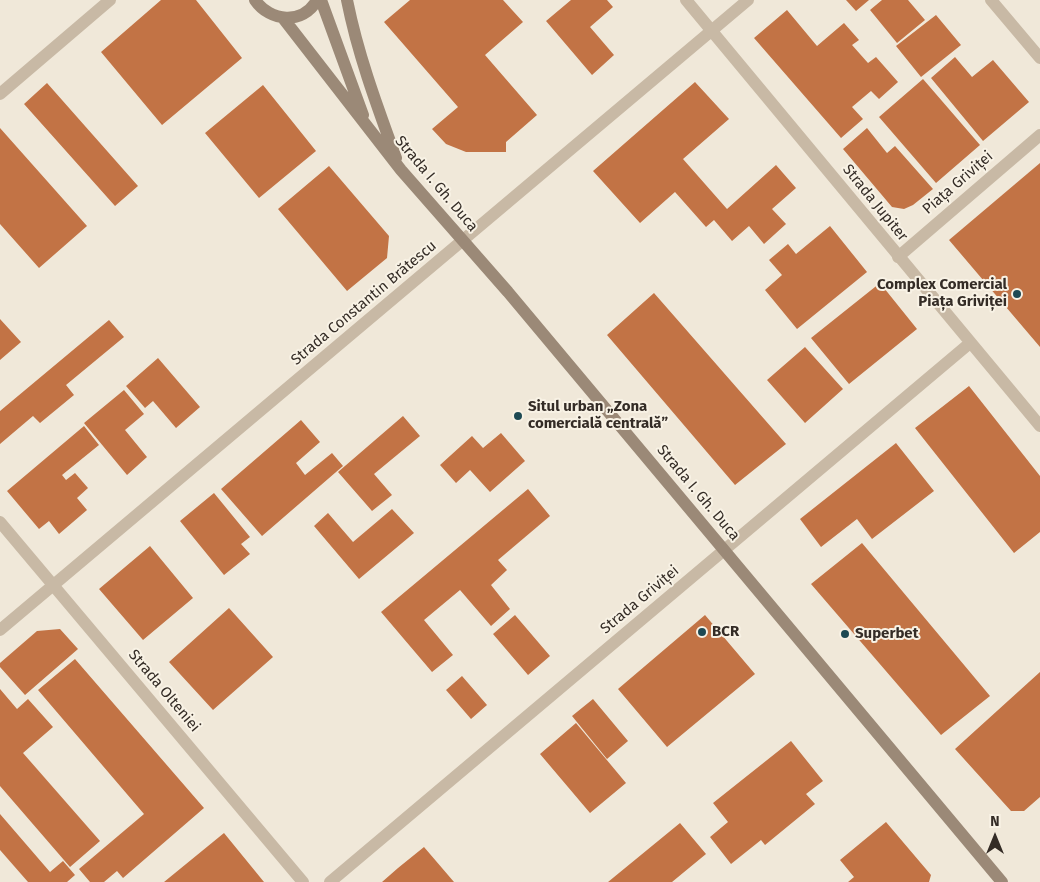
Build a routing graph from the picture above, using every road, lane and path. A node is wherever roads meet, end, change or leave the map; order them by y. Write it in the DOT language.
graph roads {
  1 [pos="110,0"];
  2 [pos="255,0"];
  3 [pos="317,0"];
  4 [pos="321,0"];
  5 [pos="347,0"];
  6 [pos="686,0"];
  7 [pos="748,0"];
  8 [pos="991,0"];
  9 [pos="284,18"];
  10 [pos="712,31"];
  11 [pos="1040,58"];
  12 [pos="0,94"];
  13 [pos="367,127"];
  14 [pos="1040,134"];
  15 [pos="401,170"];
  16 [pos="463,242"];
  17 [pos="898,257"];
  18 [pos="970,343"];
  19 [pos="1040,426"];
  20 [pos="0,522"];
  21 [pos="724,550"];
  22 [pos="54,585"];
  23 [pos="0,630"];
  24 [pos="303,882"];
  25 [pos="330,882"];
  26 [pos="1002,882"];
  1 -- 12 [label="street"];
  2 -- 9 [label="main road"];
  3 -- 9 [label="main road"];
  4 -- 13 [label="main road, Strada I. Gh. Duca"];
  5 -- 15 [label="main road"];
  6 -- 10 [label="street, Strada Jupiter"];
  7 -- 10 [label="street, Strada Constantin Brătescu"];
  8 -- 11 [label="street"];
  9 -- 13 [label="main road, Strada I. Gh. Duca"];
  10 -- 16 [label="street, Strada Constantin Brătescu"];
  10 -- 17 [label="street, Strada Jupiter"];
  13 -- 15 [label="main road, Strada I. Gh. Duca"];
  14 -- 17 [label="street, Piața Griviței"];
  15 -- 16 [label="main road, Strada I. Gh. Duca"];
  16 -- 21 [label="main road, Strada I. Gh. Duca"];
  16 -- 22 [label="street, Strada Constantin Brătescu"];
  17 -- 18 [label="street, Strada Jupiter"];
  18 -- 19 [label="street, Strada Jupiter"];
  18 -- 21 [label="street, Strada Griviței"];
  20 -- 22 [label="street, Strada Olteniei"];
  21 -- 25 [label="street, Strada Griviței"];
  21 -- 26 [label="main road, Strada I. Gh. Duca"];
  22 -- 23 [label="street, Strada Constantin Brătescu"];
  22 -- 24 [label="street, Strada Olteniei"];
}
